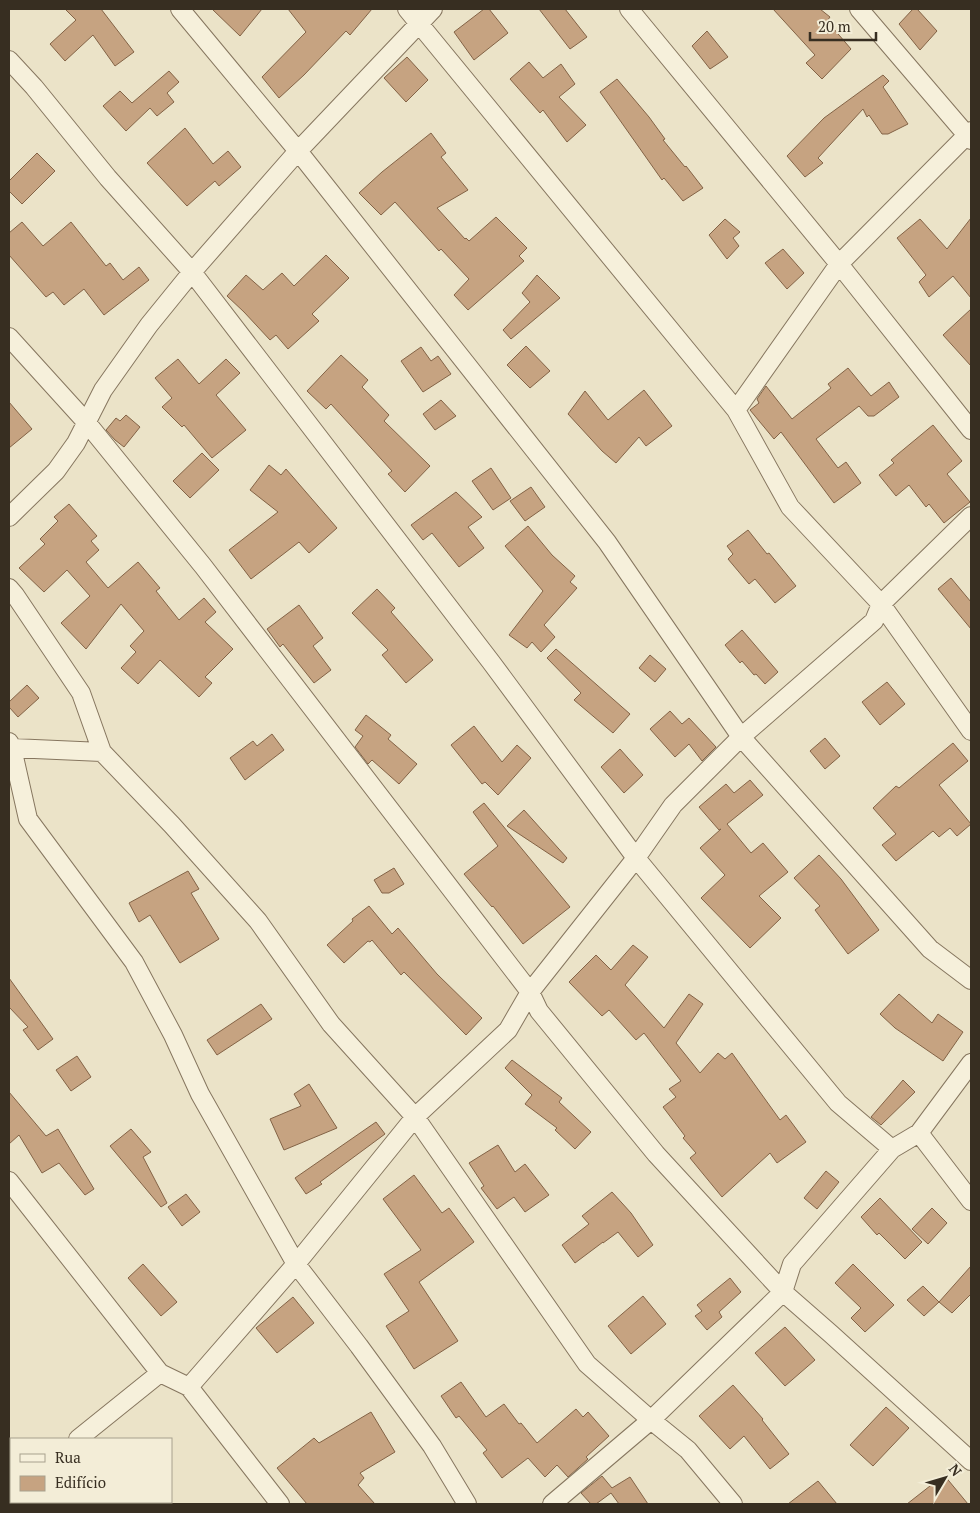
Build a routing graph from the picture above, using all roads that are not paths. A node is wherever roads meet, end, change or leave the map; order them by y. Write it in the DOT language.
graph roads {
  1 [pos="180,9"];
  2 [pos="407,9"];
  3 [pos="433,9"];
  4 [pos="629,9"];
  5 [pos="859,9"];
  6 [pos="419,23"];
  7 [pos="9,60"];
  8 [pos="970,135"];
  9 [pos="298,150"];
  10 [pos="839,264"];
  11 [pos="192,272"];
  12 [pos="9,337"];
  13 [pos="736,410"];
  14 [pos="87,423"];
  15 [pos="971,430"];
  16 [pos="971,516"];
  17 [pos="9,517"];
  18 [pos="9,588"];
  19 [pos="881,604"];
  20 [pos="971,731"];
  21 [pos="742,737"];
  22 [pos="10,745"];
  23 [pos="102,752"];
  24 [pos="636,858"];
  25 [pos="971,980"];
  26 [pos="530,992"];
  27 [pos="971,1063"];
  28 [pos="415,1117"];
  29 [pos="918,1133"];
  30 [pos="892,1149"];
  31 [pos="9,1181"];
  32 [pos="971,1200"];
  33 [pos="296,1264"];
  34 [pos="783,1292"];
  35 [pos="160,1373"];
  36 [pos="189,1387"];
  37 [pos="651,1420"];
  38 [pos="79,1438"];
  39 [pos="971,1461"];
  40 [pos="280,1504"];
  41 [pos="467,1504"];
  42 [pos="552,1504"];
  43 [pos="733,1504"];
  1 -- 9 [label="street"];
  2 -- 6 [label="street"];
  3 -- 6 [label="street"];
  4 -- 10 [label="street"];
  5 -- 8 [label="street"];
  6 -- 9 [label="street"];
  6 -- 13 [label="street"];
  7 -- 11 [label="street"];
  8 -- 10 [label="street"];
  9 -- 11 [label="street"];
  9 -- 21 [label="street"];
  10 -- 13 [label="street"];
  10 -- 15 [label="street"];
  11 -- 14 [label="street"];
  11 -- 24 [label="street"];
  12 -- 14 [label="street"];
  13 -- 19 [label="street"];
  14 -- 17 [label="street"];
  14 -- 26 [label="street"];
  16 -- 19 [label="street"];
  18 -- 23 [label="street"];
  19 -- 20 [label="street"];
  19 -- 21 [label="street"];
  21 -- 24 [label="street"];
  21 -- 25 [label="street"];
  22 -- 23 [label="street"];
  22 -- 33 [label="street"];
  23 -- 28 [label="street"];
  24 -- 26 [label="street"];
  24 -- 30 [label="street"];
  26 -- 28 [label="street"];
  26 -- 34 [label="street"];
  27 -- 29 [label="street"];
  28 -- 33 [label="street"];
  28 -- 37 [label="street"];
  29 -- 30 [label="street"];
  29 -- 32 [label="street"];
  30 -- 34 [label="street"];
  31 -- 35 [label="street"];
  33 -- 36 [label="street"];
  33 -- 41 [label="street"];
  34 -- 37 [label="street"];
  34 -- 39 [label="street"];
  35 -- 36 [label="street"];
  35 -- 38 [label="street"];
  36 -- 40 [label="street"];
  37 -- 42 [label="street"];
  37 -- 43 [label="street"];
}
